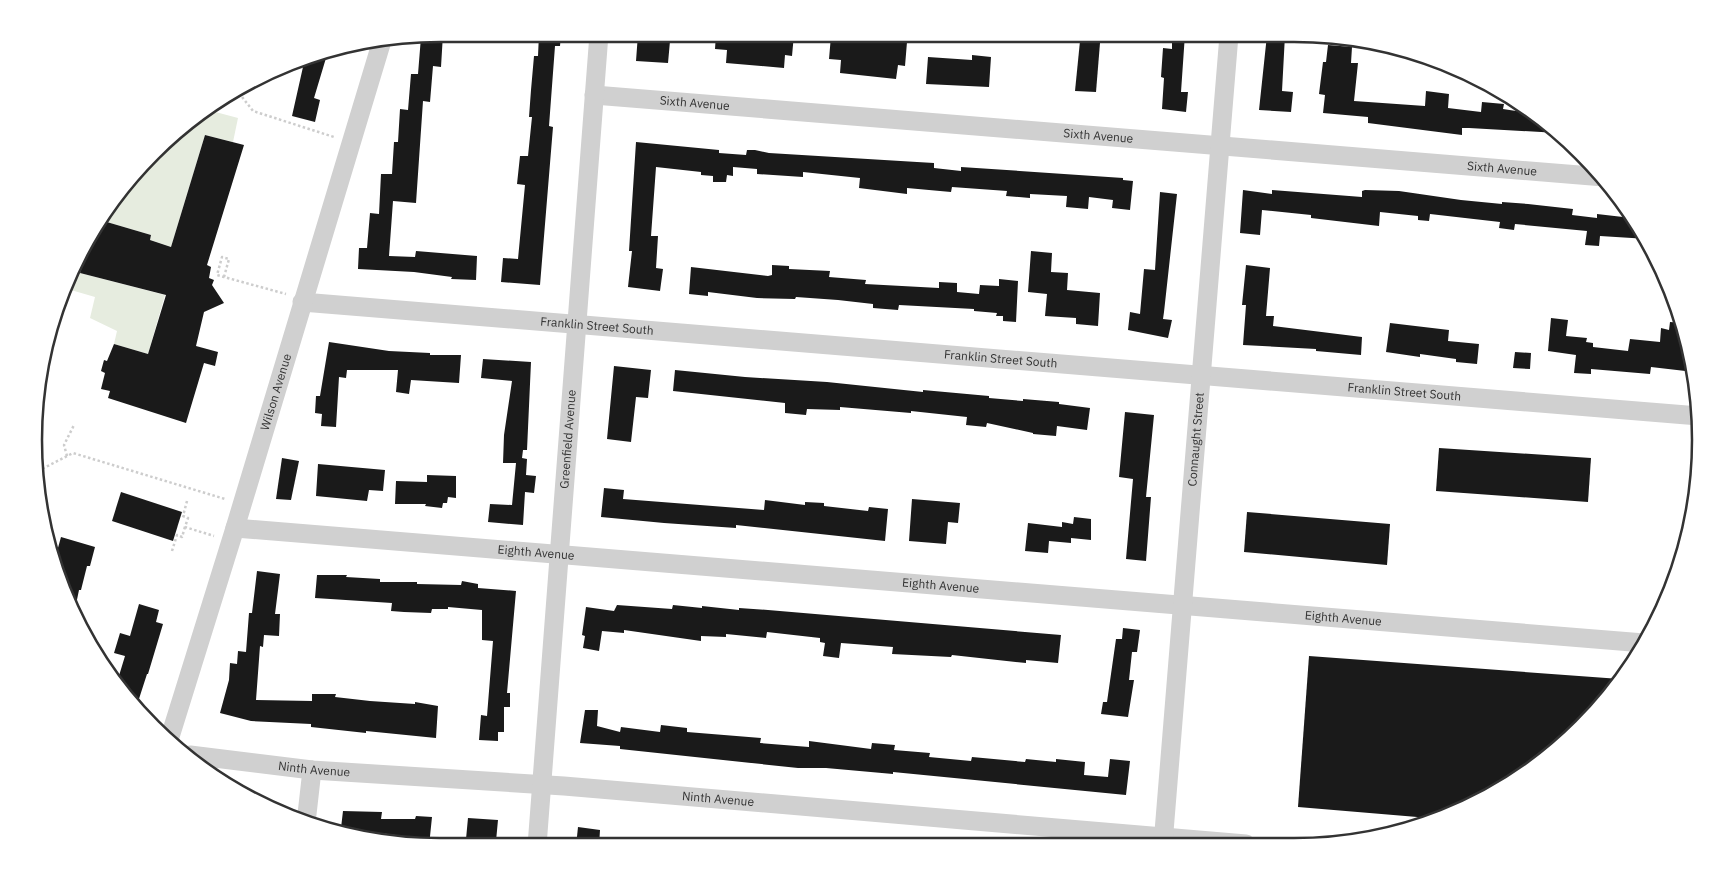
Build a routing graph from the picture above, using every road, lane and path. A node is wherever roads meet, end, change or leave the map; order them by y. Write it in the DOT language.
graph roads {
  1 [pos="598,42"];
  2 [pos="1228,42"];
  3 [pos="380,47"];
  4 [pos="594,95"];
  5 [pos="241,96"];
  6 [pos="334,137"];
  7 [pos="1221,146"];
  8 [pos="1592,176"];
  9 [pos="224,277"];
  10 [pos="294,298"];
  11 [pos="578,326"];
  12 [pos="1201,376"];
  13 [pos="1692,415"];
  14 [pos="74,426"];
  15 [pos="67,456"];
  16 [pos="43,468"];
  17 [pos="225,499"];
  18 [pos="187,501"];
  19 [pos="185,528"];
  20 [pos="235,528"];
  21 [pos="214,536"];
  22 [pos="172,551"];
  23 [pos="560,556"];
  24 [pos="1183,606"];
  25 [pos="1637,642"];
  26 [pos="171,733"];
  27 [pos="198,756"];
  28 [pos="312,770"];
  29 [pos="542,784"];
  30 [pos="307,815"];
  31 [pos="538,838"];
  32 [pos="1131,838"];
  33 [pos="1164,838"];
  1 -- 4 [label="street, Greenfield Avenue"];
  2 -- 7 [label="street, Connaught Street"];
  3 -- 10 [label="street, Wilson Avenue"];
  4 -- 7 [label="street, Sixth Avenue"];
  4 -- 11 [label="street, Greenfield Avenue"];
  5 -- 6 [label="path"];
  7 -- 8 [label="street, Sixth Avenue"];
  7 -- 12 [label="street, Connaught Street"];
  9 -- 9 [label="path"];
  9 -- 10 [label="path"];
  10 -- 11 [label="street, Franklin Street South"];
  10 -- 20 [label="street, Wilson Avenue"];
  11 -- 12 [label="street, Franklin Street South"];
  11 -- 23 [label="street, Greenfield Avenue"];
  12 -- 13 [label="street, Franklin Street South"];
  12 -- 24 [label="street, Connaught Street"];
  14 -- 15 [label="path"];
  15 -- 16 [label="path"];
  15 -- 17 [label="path"];
  18 -- 19 [label="path"];
  19 -- 21 [label="path"];
  19 -- 22 [label="path"];
  20 -- 23 [label="street, Eighth Avenue"];
  20 -- 26 [label="street, Wilson Avenue"];
  23 -- 24 [label="street, Eighth Avenue"];
  23 -- 29 [label="street, Greenfield Avenue"];
  24 -- 25 [label="street, Eighth Avenue"];
  24 -- 33 [label="street, Connaught Street"];
  27 -- 28 [label="street, Ninth Avenue"];
  28 -- 29 [label="street, Ninth Avenue"];
  28 -- 30 [label="street"];
  29 -- 31 [label="street, Greenfield Avenue"];
  29 -- 32 [label="street, Ninth Avenue"];
}
